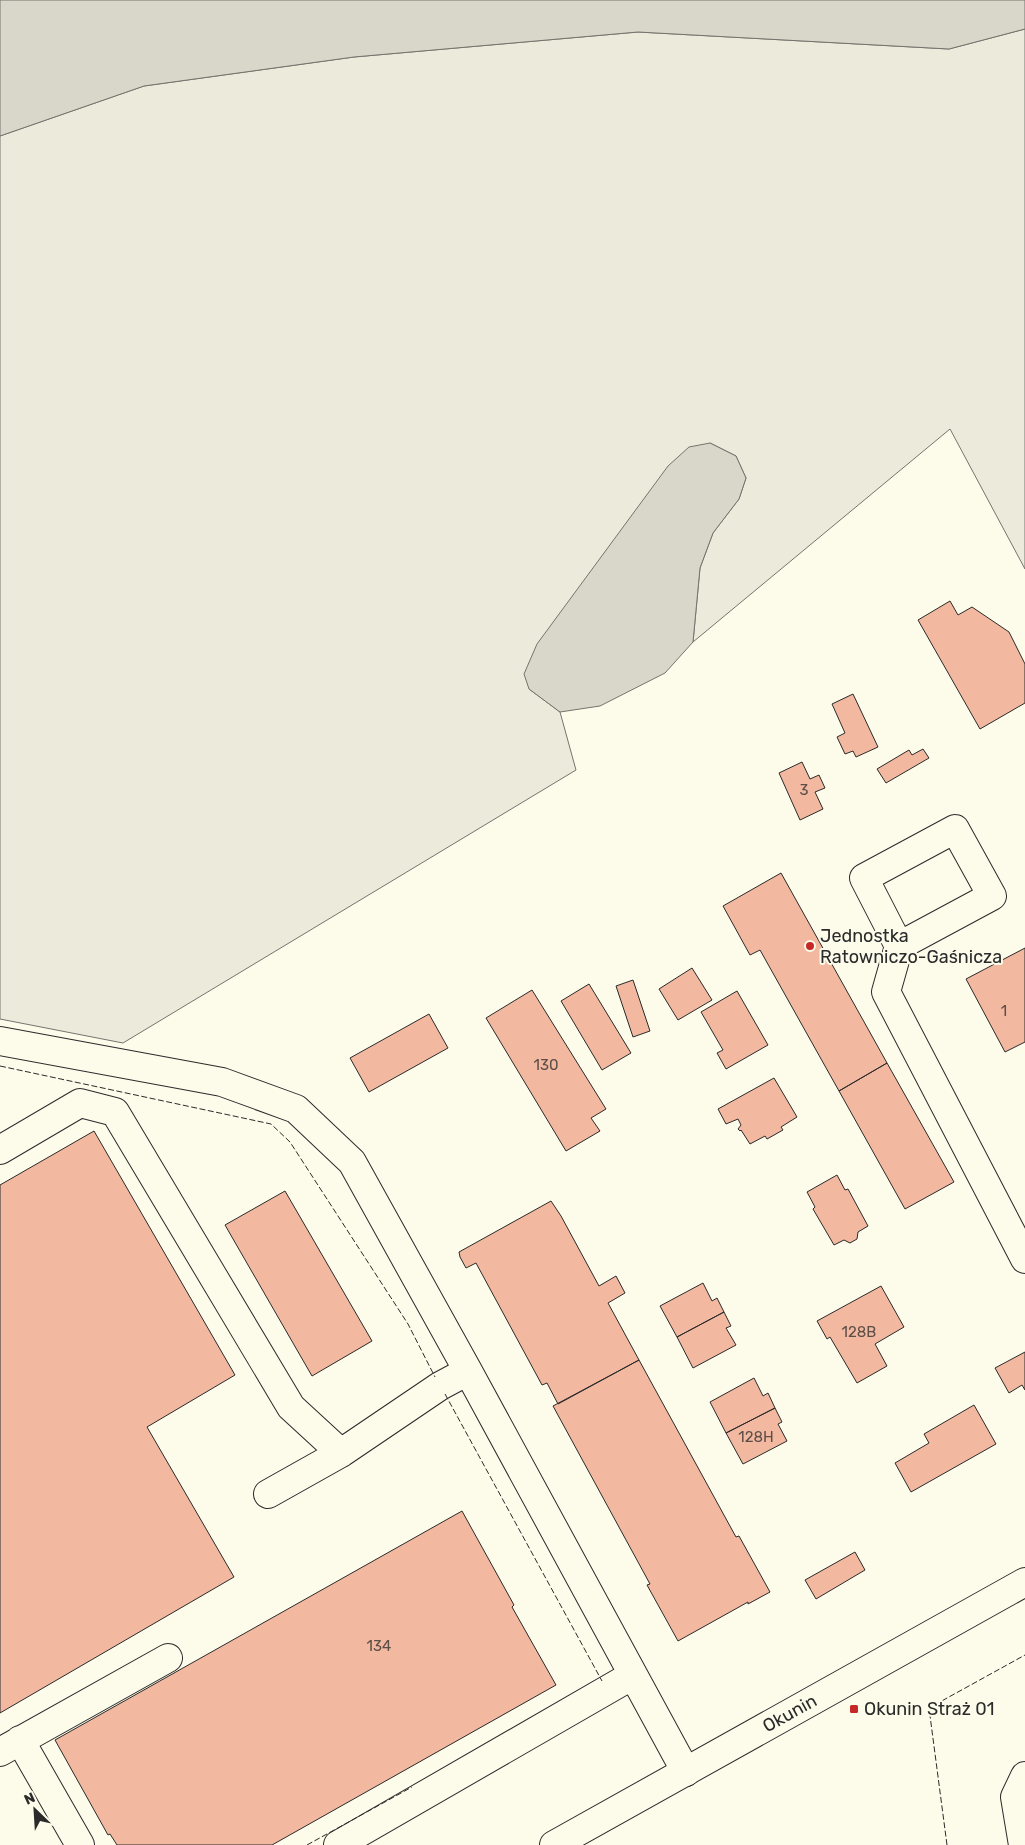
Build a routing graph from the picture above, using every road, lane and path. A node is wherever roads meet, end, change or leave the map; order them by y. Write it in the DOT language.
graph roads {
  1 [pos="899,946"];
  2 [pos="0,1041"];
  3 [pos="0,1150"];
  4 [pos="1025,1259"];
  5 [pos="468,1371"];
  6 [pos="342,1453"];
  7 [pos="268,1494"];
  8 [pos="1025,1582"];
  9 [pos="168,1658"];
  10 [pos="633,1675"];
  11 [pos="10,1746"];
  12 [pos="686,1772"];
  13 [pos="1025,1776"];
  14 [pos="80,1845"];
  15 [pos="338,1845"];
  16 [pos="554,1845"];
  17 [pos="1022,1845"];
  1 -- 1 [label="street"];
  1 -- 4 [label="street"];
  2 -- 5 [label="street"];
  3 -- 6 [label="street"];
  5 -- 6 [label="street"];
  5 -- 10 [label="street"];
  6 -- 7 [label="street"];
  8 -- 12 [label="street, Okunin"];
  9 -- 11 [label="street"];
  10 -- 12 [label="street"];
  10 -- 15 [label="street"];
  11 -- 14 [label="street"];
  12 -- 16 [label="street, Okunin"];
  13 -- 17 [label="street"];
}
